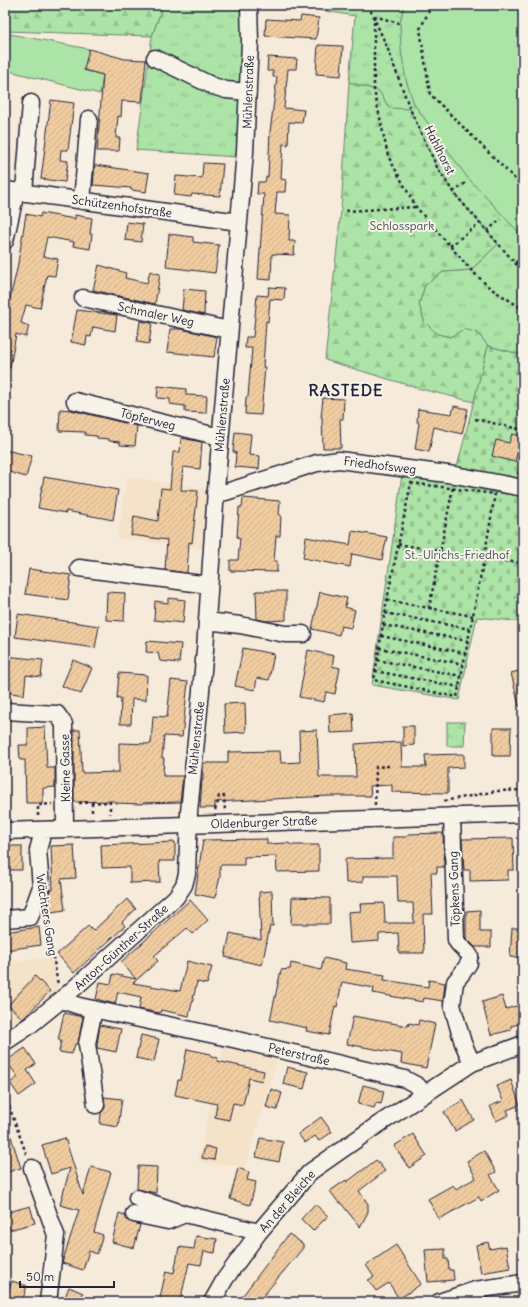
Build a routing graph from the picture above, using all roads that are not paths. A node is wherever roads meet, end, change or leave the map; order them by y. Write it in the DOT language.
graph roads {
  1 [pos="249,5"];
  2 [pos="155,58"];
  3 [pos="248,92"];
  4 [pos="31,103"];
  5 [pos="89,118"];
  6 [pos="15,192"];
  7 [pos="82,201"];
  8 [pos="239,222"];
  9 [pos="5,241"];
  10 [pos="83,298"];
  11 [pos="229,330"];
  12 [pos="75,401"];
  13 [pos="220,437"];
  14 [pos="523,488"];
  15 [pos="216,493"];
  16 [pos="79,568"];
  17 [pos="209,585"];
  18 [pos="207,621"];
  19 [pos="303,634"];
  20 [pos="5,711"];
  21 [pos="523,814"];
  22 [pos="452,816"];
  23 [pos="189,824"];
  24 [pos="65,829"];
  25 [pos="40,830"];
  26 [pos="5,831"];
  27 [pos="5,919"];
  28 [pos="61,1000"];
  29 [pos="94,1009"];
  30 [pos="5,1042"];
  31 [pos="523,1044"];
  32 [pos="472,1063"];
  33 [pos="423,1094"];
  34 [pos="96,1105"];
  35 [pos="32,1168"];
  36 [pos="137,1198"];
  37 [pos="134,1214"];
  38 [pos="185,1214"];
  39 [pos="259,1232"];
  40 [pos="523,1283"];
  41 [pos="48,1302"];
  42 [pos="212,1302"];
  43 [pos="439,1302"];
  1 -- 3 [label="street, Mühlenstraße"];
  2 -- 3 [label="street"];
  3 -- 8 [label="street, Mühlenstraße"];
  4 -- 6 [label="street"];
  5 -- 7 [label="street"];
  6 -- 7 [label="street, Schützenhofstraße"];
  6 -- 9 [label="street"];
  7 -- 8 [label="street, Schützenhofstraße"];
  8 -- 11 [label="street, Mühlenstraße"];
  10 -- 11 [label="street, Schmaler Weg"];
  11 -- 13 [label="street, Mühlenstraße"];
  12 -- 13 [label="street, Töpferweg"];
  13 -- 15 [label="street, Mühlenstraße"];
  14 -- 15 [label="street, Friedhofsweg"];
  15 -- 17 [label="street, Mühlenstraße"];
  16 -- 17 [label="street"];
  17 -- 18 [label="street, Mühlenstraße"];
  18 -- 19 [label="street"];
  18 -- 23 [label="street, Mühlenstraße"];
  20 -- 24 [label="street, Kleine Gasse"];
  21 -- 22 [label="street, Oldenburger Straße"];
  22 -- 23 [label="street, Oldenburger Straße"];
  22 -- 32 [label="street, Töpkens Gang"];
  23 -- 24 [label="street, Oldenburger Straße"];
  23 -- 28 [label="street, Anton-Günther-Straße"];
  24 -- 25 [label="street, Oldenburger Straße"];
  25 -- 26 [label="street, Oldenburger Straße"];
  25 -- 27 [label="street, Wächters Gang"];
  28 -- 29 [label="street, Peterstraße"];
  28 -- 30 [label="street, Anton-Günther-Straße"];
  29 -- 33 [label="street, Peterstraße"];
  29 -- 34 [label="street"];
  31 -- 32 [label="street"];
  32 -- 33 [label="street"];
  33 -- 39 [label="street, An der Bleiche"];
  35 -- 41 [label="street"];
  36 -- 38 [label="street"];
  37 -- 38 [label="street"];
  38 -- 39 [label="street"];
  39 -- 42 [label="street, An der Bleiche"];
  40 -- 43 [label="street"];
}
